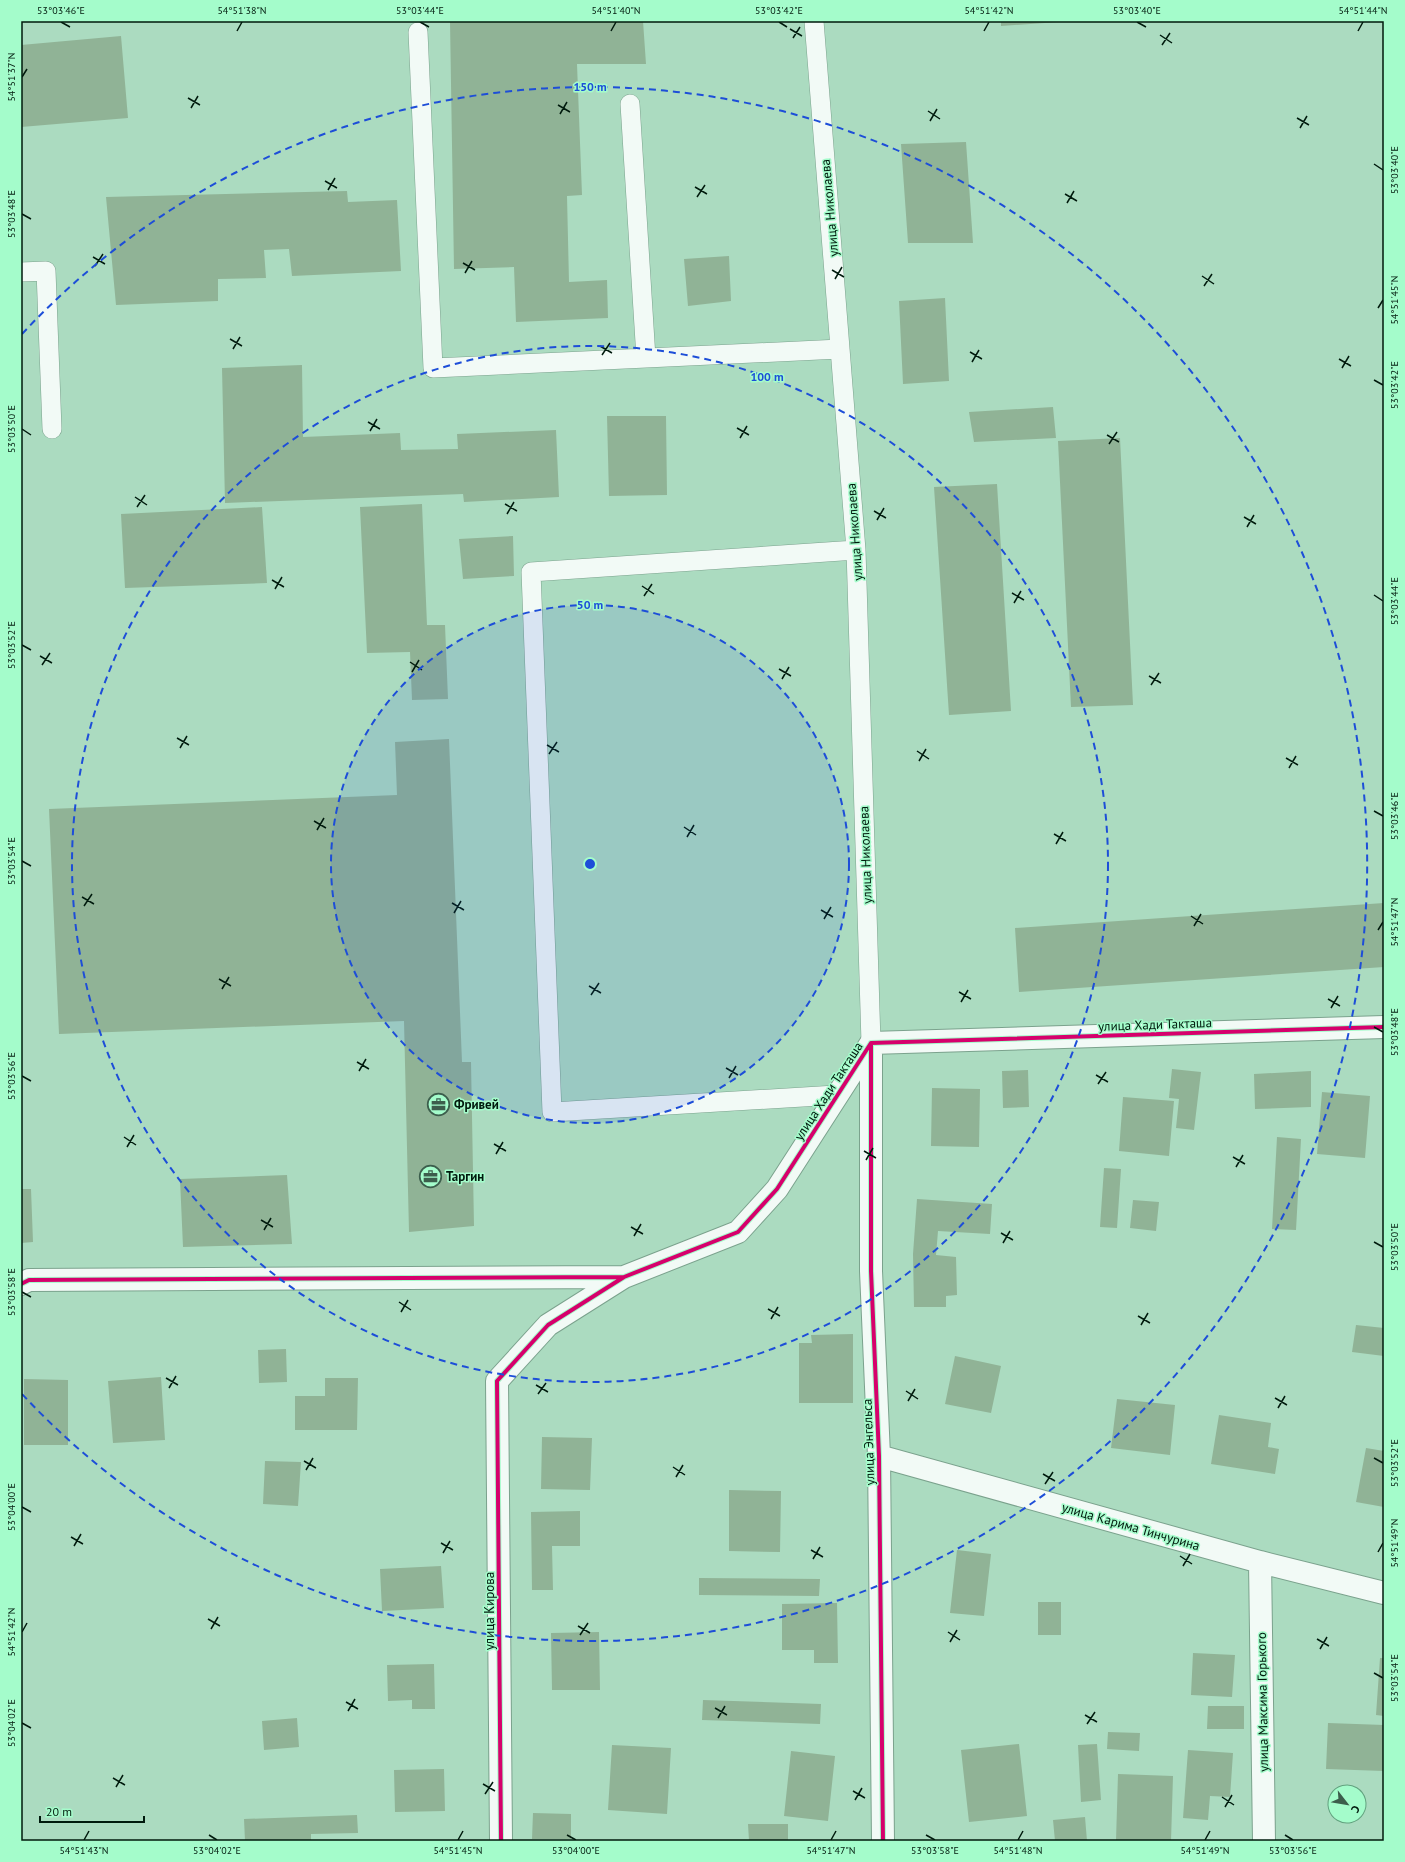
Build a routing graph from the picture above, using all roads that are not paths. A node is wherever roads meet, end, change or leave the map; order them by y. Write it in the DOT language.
graph roads {
  1 [pos="814,21"];
  2 [pos="418,32"];
  3 [pos="630,104"];
  4 [pos="21,272"];
  5 [pos="840,349"];
  6 [pos="646,358"];
  7 [pos="52,429"];
  8 [pos="856,550"];
  9 [pos="1384,1027"];
  10 [pos="871,1043"];
  11 [pos="836,1095"];
  12 [pos="624,1277"];
  13 [pos="21,1284"];
  14 [pos="497,1381"];
  15 [pos="879,1456"];
  16 [pos="1260,1562"];
  17 [pos="1384,1594"];
  18 [pos="501,1841"];
  19 [pos="883,1841"];
  20 [pos="1264,1841"];
  1 -- 5 [label="lane, улица Николаева"];
  2 -- 6 [label="lane"];
  3 -- 6 [label="lane"];
  4 -- 7 [label="lane"];
  5 -- 6 [label="lane"];
  5 -- 8 [label="lane, улица Николаева"];
  8 -- 10 [label="lane, улица Николаева"];
  8 -- 11 [label="lane"];
  9 -- 10 [label="street, улица Хади Такташа"];
  10 -- 11 [label="street, улица Хади Такташа"];
  10 -- 15 [label="street, улица Энгельса"];
  11 -- 12 [label="street, улица Хади Такташа"];
  12 -- 13 [label="street"];
  12 -- 14 [label="street, улица Хади Такташа"];
  14 -- 18 [label="street, улица Кирова"];
  15 -- 16 [label="street, улица Карима Тинчурина"];
  15 -- 19 [label="street, улица Энгельса"];
  16 -- 17 [label="street, улица Карима Тинчурина"];
  16 -- 20 [label="street, улица Максима Горького"];
}
